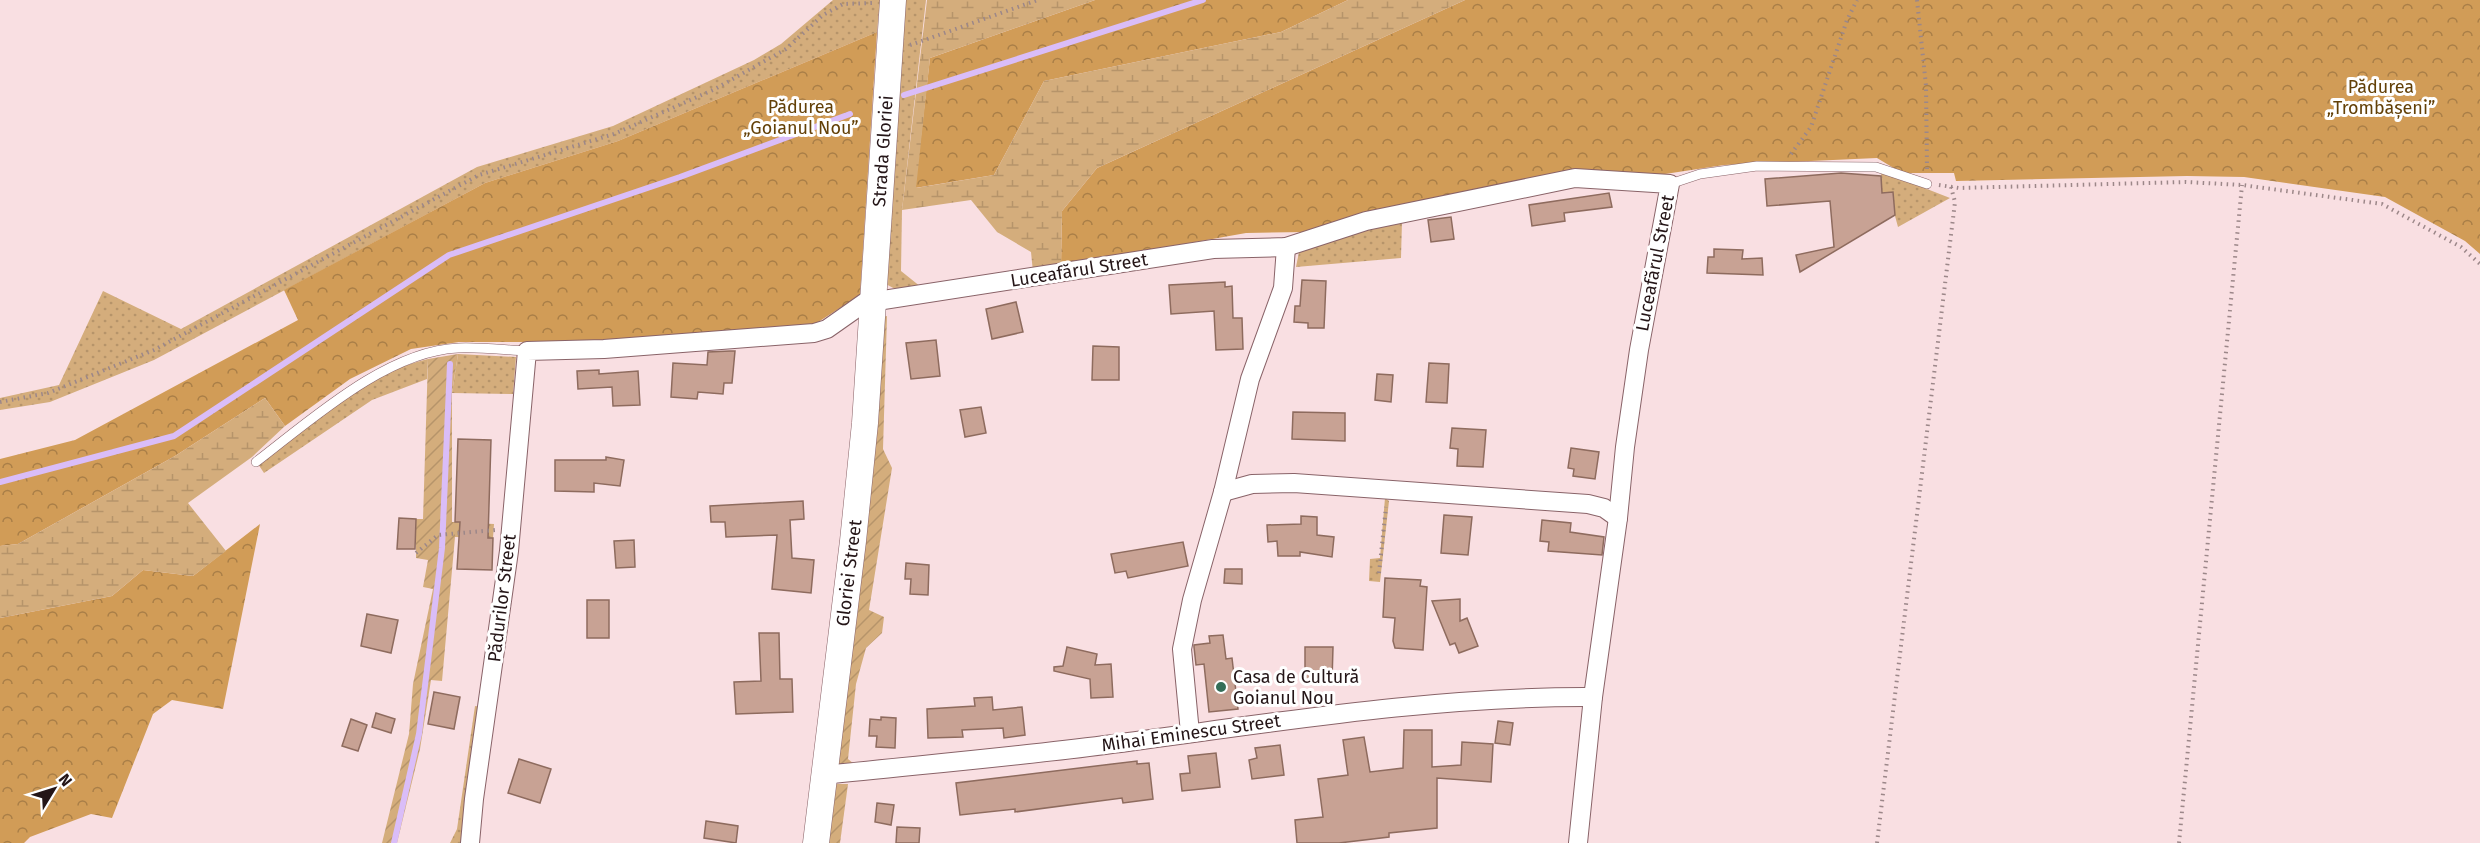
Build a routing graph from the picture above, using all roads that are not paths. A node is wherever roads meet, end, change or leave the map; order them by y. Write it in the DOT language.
graph roads {
  1 [pos="892,1"];
  2 [pos="1670,184"];
  3 [pos="1927,184"];
  4 [pos="1286,247"];
  5 [pos="873,301"];
  6 [pos="527,351"];
  7 [pos="256,462"];
  8 [pos="1223,492"];
  9 [pos="1618,518"];
  10 [pos="1593,697"];
  11 [pos="1190,734"];
  12 [pos="824,775"];
  13 [pos="470,843"];
  14 [pos="816,843"];
  15 [pos="1578,843"];
  1 -- 5 [label="street, Strada Gloriei"];
  2 -- 3 [label="lane"];
  2 -- 4 [label="street, Luceafărul Street"];
  2 -- 9 [label="street, Luceafărul Street"];
  4 -- 5 [label="street, Luceafărul Street"];
  4 -- 8 [label="street"];
  5 -- 6 [label="street"];
  5 -- 12 [label="street, Gloriei Street"];
  6 -- 7 [label="lane"];
  6 -- 13 [label="street, Pădurilor Street"];
  8 -- 9 [label="street"];
  8 -- 11 [label="street"];
  9 -- 10 [label="street, Luceafărul Street"];
  10 -- 11 [label="street, Mihai Eminescu Street"];
  10 -- 15 [label="street, Luceafărul Street"];
  11 -- 12 [label="street, Mihai Eminescu Street"];
  12 -- 14 [label="street, Gloriei Street"];
}
